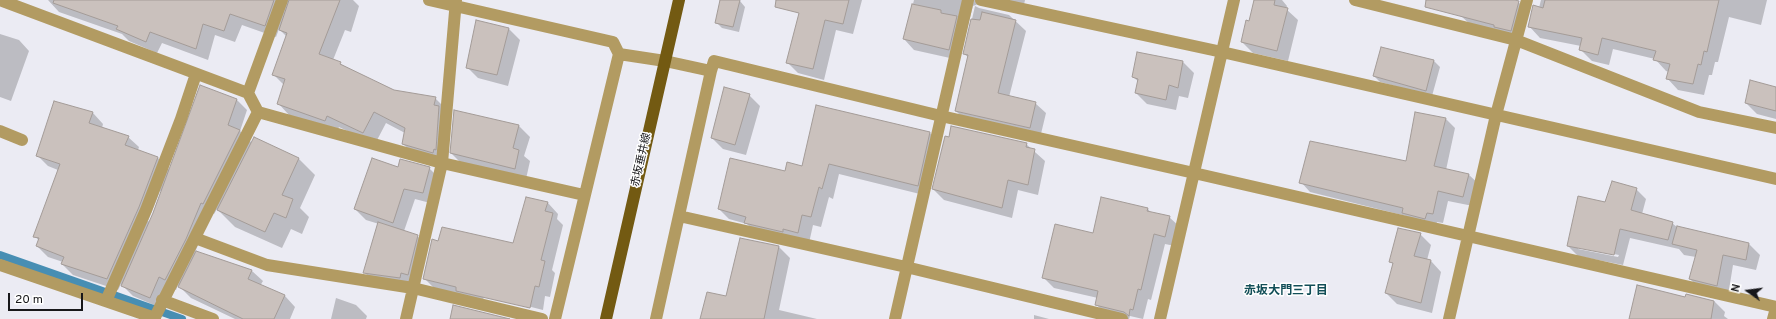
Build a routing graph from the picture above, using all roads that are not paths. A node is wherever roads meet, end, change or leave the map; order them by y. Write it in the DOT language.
graph roads {
  1 [pos="0,0"];
  2 [pos="282,0"];
  3 [pos="429,0"];
  4 [pos="679,0"];
  5 [pos="968,0"];
  6 [pos="982,0"];
  7 [pos="1234,0"];
  8 [pos="1355,0"];
  9 [pos="1527,0"];
  10 [pos="456,3"];
  11 [pos="1516,40"];
  12 [pos="1222,52"];
  13 [pos="619,54"];
  14 [pos="665,61"];
  15 [pos="711,71"];
  16 [pos="196,74"];
  17 [pos="248,93"];
  18 [pos="258,112"];
  19 [pos="1496,115"];
  20 [pos="941,116"];
  21 [pos="1776,128"];
  22 [pos="0,131"];
  23 [pos="22,140"];
  24 [pos="442,163"];
  25 [pos="1194,173"];
  26 [pos="1776,179"];
  27 [pos="584,195"];
  28 [pos="679,216"];
  29 [pos="1468,236"];
  30 [pos="195,238"];
  31 [pos="0,265"];
  32 [pos="906,267"];
  33 [pos="413,288"];
  34 [pos="106,300"];
  35 [pos="162,301"];
  36 [pos="1776,308"];
  37 [pos="155,318"];
  38 [pos="213,319"];
  39 [pos="406,319"];
  40 [pos="542,319"];
  41 [pos="555,319"];
  42 [pos="606,319"];
  43 [pos="656,319"];
  44 [pos="895,319"];
  45 [pos="1122,319"];
  46 [pos="1160,319"];
  47 [pos="1449,319"];
  48 [pos="1773,319"];
  1 -- 16 [label="street"];
  2 -- 17 [label="street"];
  3 -- 10 [label="street"];
  4 -- 14 [label="main road, 赤坂垂井線"];
  5 -- 20 [label="street"];
  6 -- 12 [label="street"];
  7 -- 12 [label="street"];
  8 -- 11 [label="street"];
  9 -- 11 [label="street"];
  10 -- 13 [label="street"];
  10 -- 24 [label="street"];
  11 -- 19 [label="street"];
  11 -- 21 [label="street"];
  12 -- 19 [label="street"];
  12 -- 25 [label="street"];
  13 -- 14 [label="street"];
  13 -- 27 [label="street"];
  14 -- 15 [label="street"];
  14 -- 42 [label="main road, 赤坂垂井線"];
  15 -- 20 [label="street"];
  15 -- 28 [label="street"];
  16 -- 17 [label="street"];
  16 -- 34 [label="street"];
  17 -- 18 [label="street"];
  18 -- 24 [label="street"];
  18 -- 30 [label="street"];
  19 -- 26 [label="street"];
  19 -- 29 [label="street"];
  20 -- 25 [label="street"];
  20 -- 32 [label="street"];
  22 -- 23 [label="street"];
  24 -- 27 [label="street"];
  24 -- 33 [label="street"];
  25 -- 29 [label="street"];
  25 -- 46 [label="street"];
  27 -- 41 [label="street"];
  28 -- 32 [label="street"];
  28 -- 43 [label="street"];
  29 -- 36 [label="street"];
  29 -- 47 [label="street"];
  30 -- 33 [label="street"];
  30 -- 35 [label="street"];
  31 -- 34 [label="street"];
  32 -- 44 [label="street"];
  32 -- 45 [label="street"];
  33 -- 39 [label="street"];
  33 -- 40 [label="street"];
  34 -- 37 [label="street"];
  35 -- 37 [label="street"];
  35 -- 38 [label="street"];
  36 -- 48 [label="street"];
}
